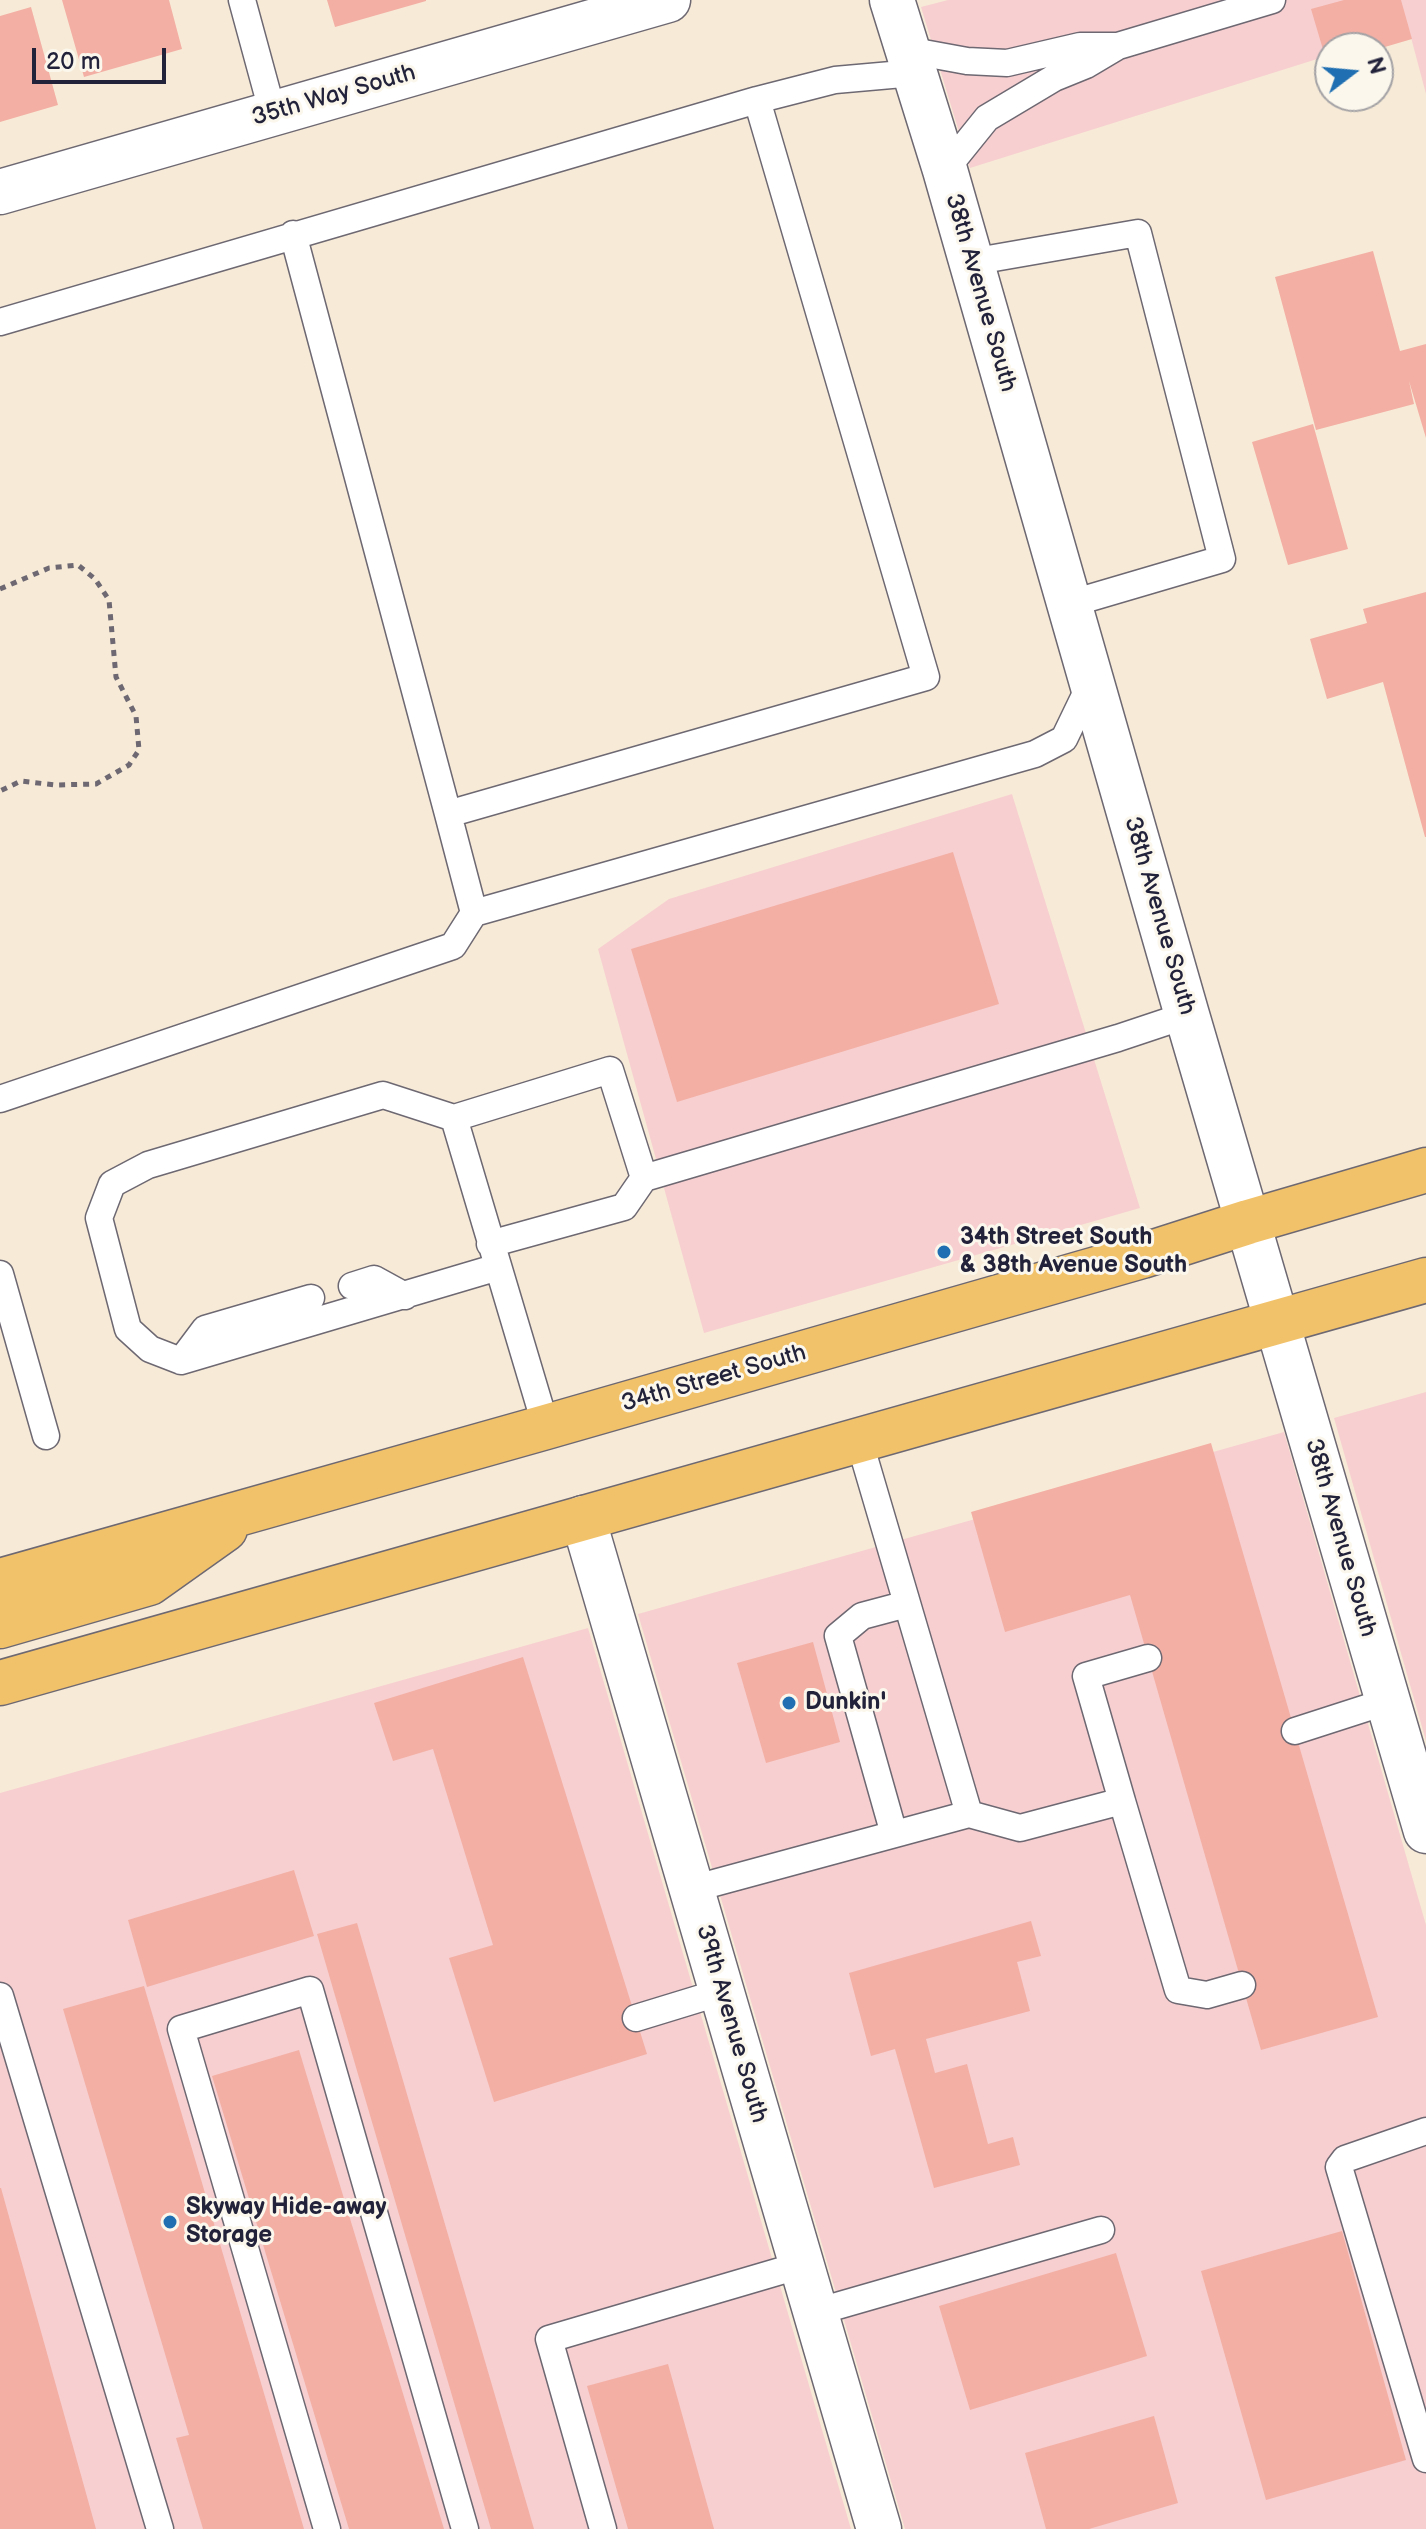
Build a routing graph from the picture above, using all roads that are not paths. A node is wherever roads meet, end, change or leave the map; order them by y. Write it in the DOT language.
graph roads {
  1 [pos="242,0"];
  2 [pos="668,0"];
  3 [pos="892,0"];
  4 [pos="1272,0"];
  5 [pos="1118,46"];
  6 [pos="910,62"];
  7 [pos="757,100"];
  8 [pos="273,114"];
  9 [pos="945,170"];
  10 [pos="0,192"];
  11 [pos="293,234"];
  12 [pos="971,262"];
  13 [pos="0,322"];
  14 [pos="1069,604"];
  15 [pos="1092,681"];
  16 [pos="448,814"];
  17 [pos="474,913"];
  18 [pos="1187,1015"];
  19 [pos="0,1099"];
  20 [pos="454,1118"];
  21 [pos="1426,1170"];
  22 [pos="644,1178"];
  23 [pos="1248,1222"];
  24 [pos="494,1256"];
  25 [pos="0,1274"];
  26 [pos="1426,1280"];
  27 [pos="352,1286"];
  28 [pos="405,1296"];
  29 [pos="311,1298"];
  30 [pos="1276,1322"];
  31 [pos="181,1361"];
  32 [pos="546,1427"];
  33 [pos="46,1436"];
  34 [pos="859,1440"];
  35 [pos="250,1511"];
  36 [pos="583,1518"];
  37 [pos="0,1581"];
  38 [pos="907,1604"];
  39 [pos="0,1626"];
  40 [pos="1148,1658"];
  41 [pos="0,1683"];
  42 [pos="1388,1701"];
  43 [pos="1295,1731"];
  44 [pos="1122,1801"];
  45 [pos="969,1814"];
  46 [pos="1426,1831"];
  47 [pos="894,1834"];
  48 [pos="692,1889"];
  49 [pos="1242,1985"];
  50 [pos="721,1992"];
  51 [pos="0,1996"];
  52 [pos="636,2018"];
  53 [pos="1426,2131"];
  54 [pos="1101,2230"];
  55 [pos="801,2265"];
  56 [pos="816,2312"];
  57 [pos="1426,2459"];
  58 [pos="160,2529"];
  59 [pos="327,2529"];
  60 [pos="465,2529"];
  61 [pos="603,2529"];
  62 [pos="879,2529"];
  1 -- 8 [label="lane"];
  2 -- 8 [label="street, 35th Way South"];
  3 -- 6 [label="street, 38th Avenue South"];
  4 -- 5 [label="lane"];
  5 -- 6 [label="lane"];
  5 -- 9 [label="lane"];
  6 -- 7 [label="lane"];
  6 -- 9 [label="street, 38th Avenue South"];
  7 -- 11 [label="lane"];
  7 -- 16 [label="lane"];
  8 -- 10 [label="street, 35th Way South"];
  9 -- 12 [label="street, 38th Avenue South"];
  11 -- 13 [label="lane"];
  11 -- 16 [label="lane"];
  12 -- 14 [label="street, 38th Avenue South"];
  12 -- 14 [label="lane"];
  14 -- 15 [label="street, 38th Avenue South"];
  15 -- 17 [label="lane"];
  15 -- 18 [label="street, 38th Avenue South"];
  16 -- 17 [label="lane"];
  17 -- 19 [label="lane"];
  18 -- 22 [label="lane"];
  18 -- 23 [label="street, 38th Avenue South"];
  20 -- 22 [label="lane"];
  20 -- 24 [label="lane"];
  20 -- 31 [label="lane"];
  21 -- 23 [label="highway, 34th Street South"];
  22 -- 24 [label="lane"];
  23 -- 30 [label="street, 38th Avenue South"];
  23 -- 32 [label="highway, 34th Street South"];
  24 -- 28 [label="lane"];
  24 -- 32 [label="lane"];
  25 -- 33 [label="lane"];
  26 -- 30 [label="highway"];
  27 -- 28 [label="lane"];
  28 -- 31 [label="lane"];
  29 -- 31 [label="lane"];
  30 -- 34 [label="highway"];
  30 -- 42 [label="street, 38th Avenue South"];
  32 -- 35 [label="highway, 34th Street South"];
  34 -- 36 [label="highway"];
  34 -- 38 [label="lane"];
  35 -- 37 [label="highway, 34th Street South"];
  35 -- 39 [label="highway"];
  36 -- 41 [label="highway"];
  36 -- 48 [label="street, 39th Avenue South"];
  38 -- 45 [label="lane"];
  38 -- 47 [label="lane"];
  40 -- 44 [label="lane"];
  42 -- 43 [label="lane"];
  42 -- 46 [label="street, 38th Avenue South"];
  44 -- 45 [label="lane"];
  44 -- 49 [label="lane"];
  45 -- 47 [label="lane"];
  47 -- 48 [label="lane"];
  48 -- 50 [label="street, 39th Avenue South"];
  50 -- 52 [label="lane"];
  50 -- 55 [label="street, 39th Avenue South"];
  51 -- 58 [label="lane"];
  53 -- 57 [label="lane"];
  54 -- 56 [label="lane"];
  55 -- 56 [label="street, 39th Avenue South"];
  55 -- 61 [label="lane"];
  56 -- 62 [label="street, 39th Avenue South"];
  59 -- 60 [label="lane"];
}
